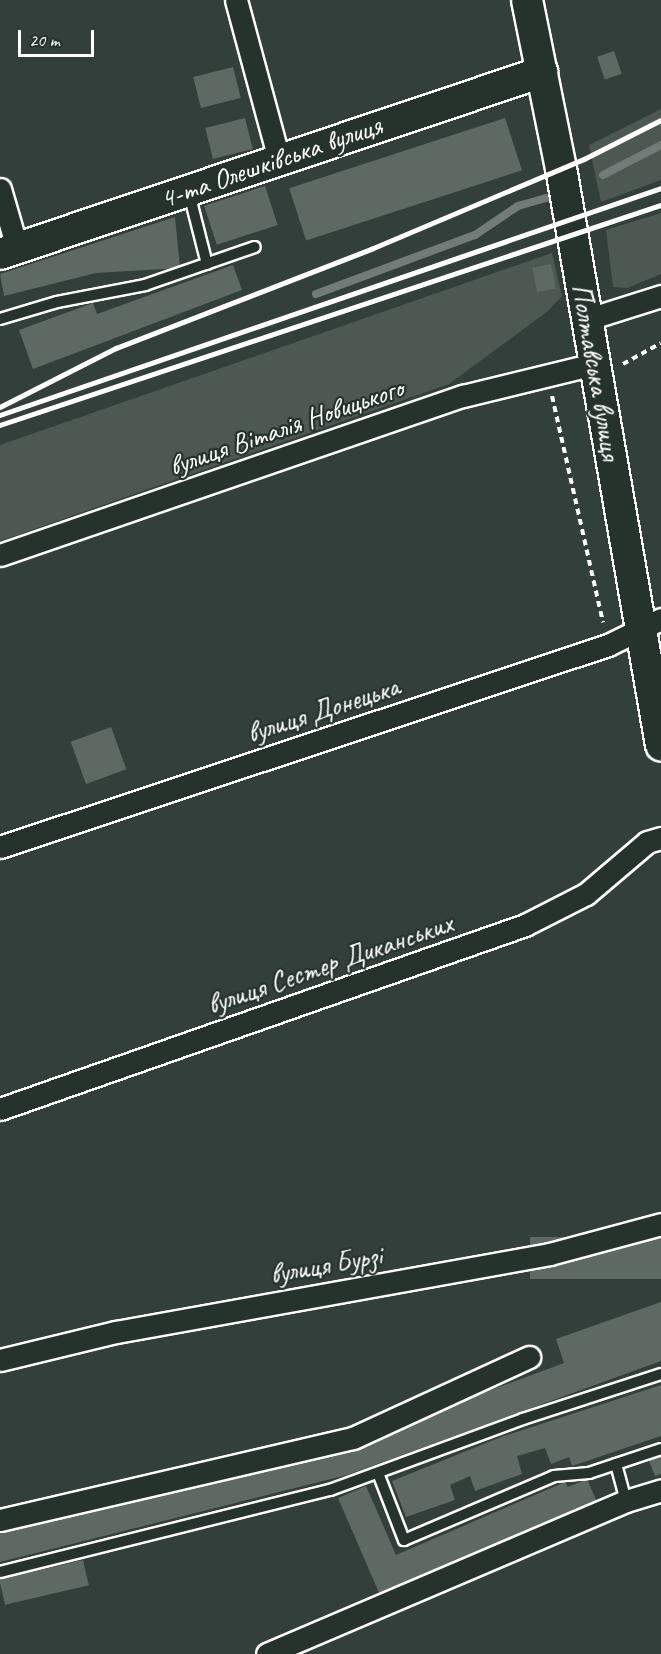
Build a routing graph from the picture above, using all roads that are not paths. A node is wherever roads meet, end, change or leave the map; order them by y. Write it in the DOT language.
graph roads {
  1 [pos="236,0"];
  2 [pos="527,0"];
  3 [pos="542,72"];
  4 [pos="279,159"];
  5 [pos="0,189"];
  6 [pos="189,190"];
  7 [pos="255,247"];
  8 [pos="8,251"];
  9 [pos="207,264"];
  10 [pos="661,296"];
  11 [pos="0,319"];
  12 [pos="588,319"];
  13 [pos="607,365"];
  14 [pos="0,555"];
  15 [pos="651,624"];
  16 [pos="661,745"];
  17 [pos="661,838"];
  18 [pos="0,848"];
  19 [pos="0,1109"];
  20 [pos="661,1224"];
  21 [pos="529,1358"];
  22 [pos="0,1360"];
  23 [pos="661,1374"];
  24 [pos="661,1449"];
  25 [pos="616,1464"];
  26 [pos="378,1473"];
  27 [pos="661,1490"];
  28 [pos="626,1501"];
  29 [pos="0,1520"];
  30 [pos="0,1572"];
  31 [pos="267,1654"];
  1 -- 4 [label="street"];
  2 -- 3 [label="main road, Полтавська вулиця"];
  3 -- 4 [label="main road, 4-та Олешківська вулиця"];
  3 -- 12 [label="main road, Полтавська вулиця"];
  4 -- 6 [label="main road, 4-та Олешківська вулиця"];
  5 -- 8 [label="street"];
  6 -- 8 [label="main road, 4-та Олешківська вулиця"];
  6 -- 9 [label="lane"];
  7 -- 9 [label="lane"];
  9 -- 11 [label="lane"];
  10 -- 12 [label="street"];
  12 -- 13 [label="main road, Полтавська вулиця"];
  13 -- 14 [label="street, вулиця Віталія Новицького"];
  13 -- 15 [label="main road, Полтавська вулиця"];
  15 -- 16 [label="main road, Полтавська вулиця"];
  15 -- 18 [label="street, вулиця Донецька"];
  17 -- 19 [label="street, вулиця Сестер Диканських"];
  20 -- 22 [label="street, вулиця Бурзі"];
  21 -- 29 [label="street"];
  23 -- 26 [label="lane"];
  24 -- 25 [label="lane"];
  25 -- 26 [label="lane"];
  25 -- 28 [label="lane"];
  26 -- 30 [label="lane"];
  27 -- 28 [label="street"];
  28 -- 31 [label="street"];
}
